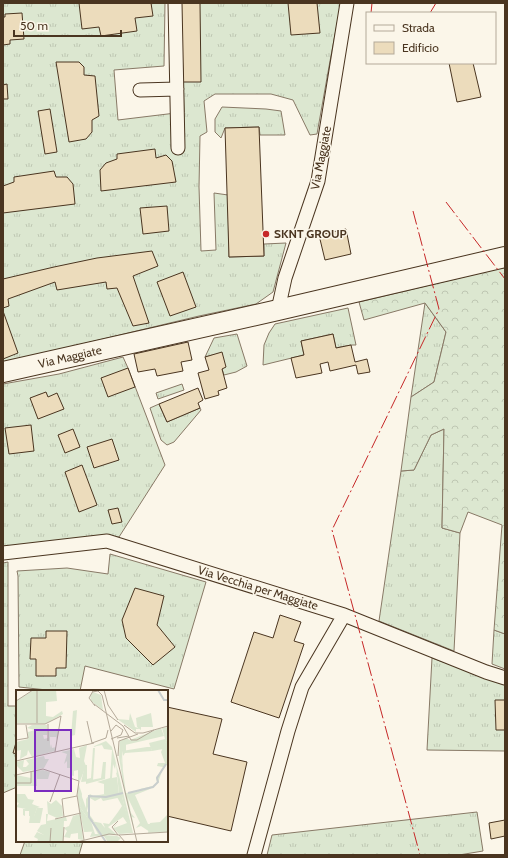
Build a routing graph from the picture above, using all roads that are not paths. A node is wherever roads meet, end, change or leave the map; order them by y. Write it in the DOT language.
graph roads {
  1 [pos="175,3"];
  2 [pos="348,3"];
  3 [pos="177,89"];
  4 [pos="140,90"];
  5 [pos="178,148"];
  6 [pos="505,256"];
  7 [pos="278,310"];
  8 [pos="3,372"];
  9 [pos="3,553"];
  10 [pos="344,615"];
  11 [pos="505,678"];
  12 [pos="254,855"];
  1 -- 3 [label="street"];
  2 -- 7 [label="street, Via Maggiate"];
  3 -- 4 [label="street"];
  3 -- 5 [label="street"];
  6 -- 7 [label="main road, Via Maggiate"];
  7 -- 8 [label="main road, Via Maggiate"];
  9 -- 10 [label="street, Via Vecchia per Maggiate"];
  10 -- 11 [label="street, Via Vecchia per Maggiate"];
  10 -- 12 [label="street"];
}
